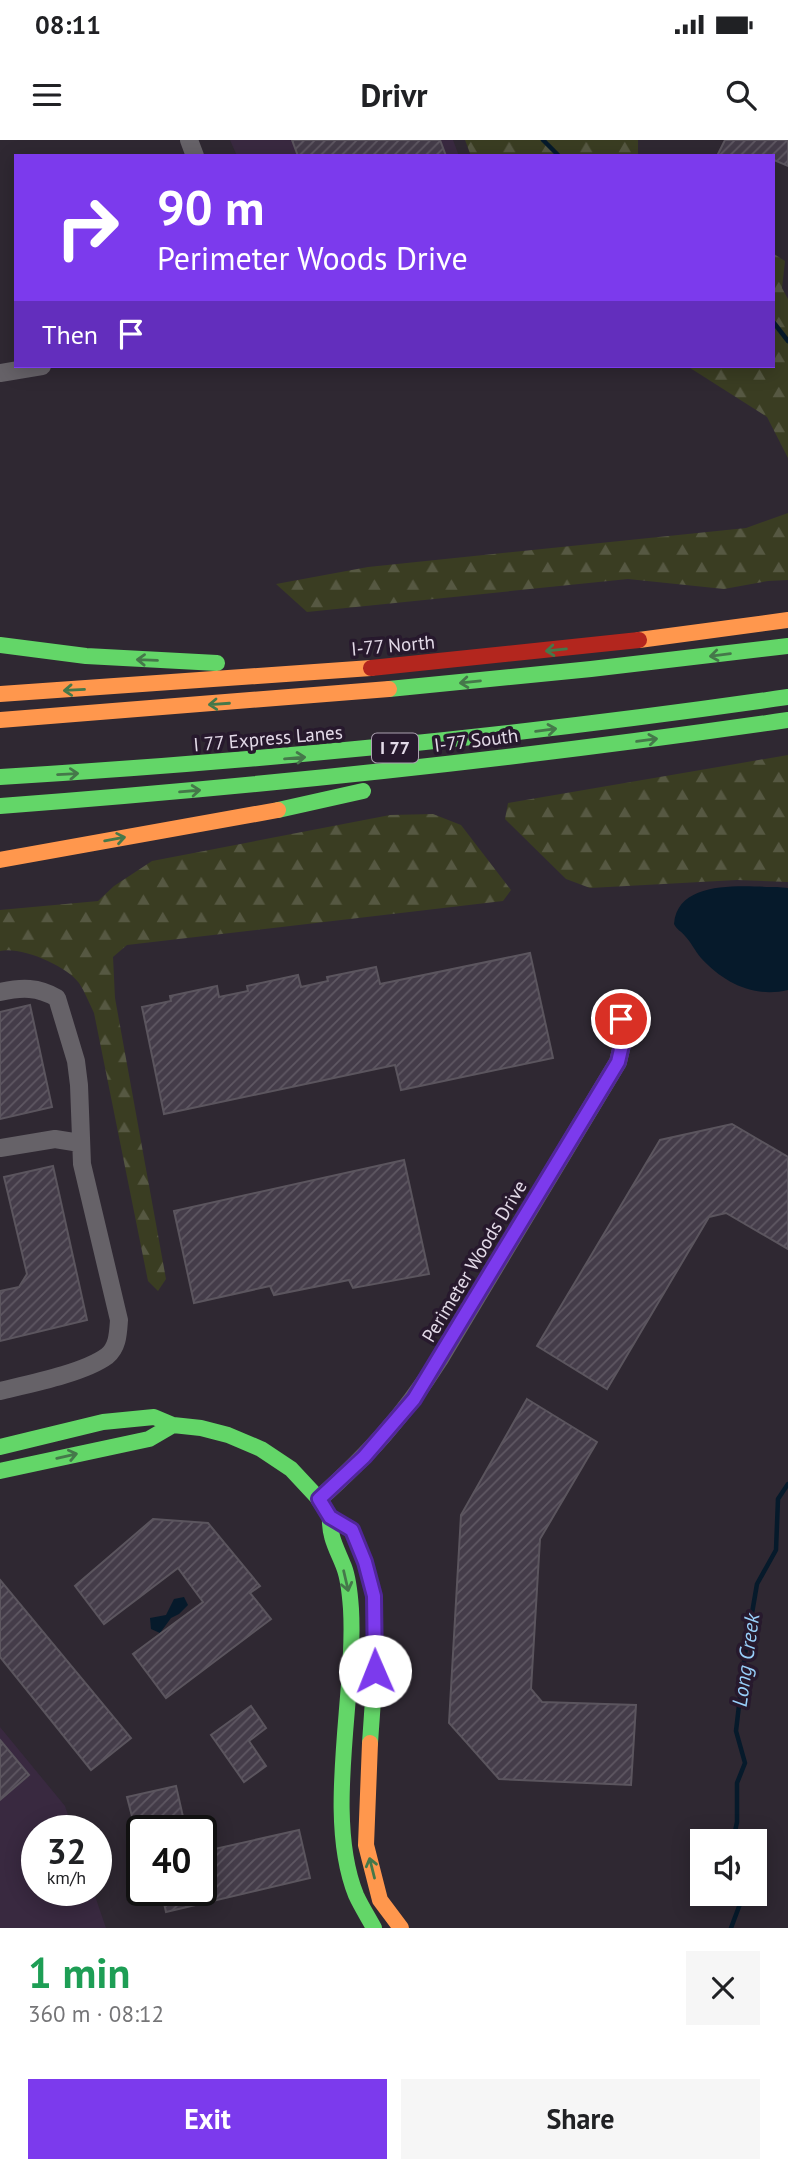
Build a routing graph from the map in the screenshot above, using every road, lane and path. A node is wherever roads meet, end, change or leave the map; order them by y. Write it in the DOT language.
graph roads {
  1 [pos="30,368"];
  2 [pos="0,373"];
  3 [pos="788,620"];
  4 [pos="0,645"];
  5 [pos="788,646"];
  6 [pos="362,670"];
  7 [pos="0,694"];
  8 [pos="788,697"];
  9 [pos="0,720"];
  10 [pos="788,720"];
  11 [pos="506,758"];
  12 [pos="0,777"];
  13 [pos="0,806"];
  14 [pos="0,860"];
  15 [pos="0,992"];
  16 [pos="621,1019"];
  17 [pos="80,1143"];
  18 [pos="0,1148"];
  19 [pos="0,1391"];
  20 [pos="173,1425"];
  21 [pos="0,1447"];
  22 [pos="0,1471"];
  23 [pos="319,1499"];
  24 [pos="330,1517"];
  25 [pos="374,1928"];
  26 [pos="401,1928"];
  1 -- 2 [label="street"];
  3 -- 6 [label="main road, I-77 North, one-way"];
  6 -- 4 [label="main road, one-way"];
  5 -- 9 [label="main road, I 77 Express Lanes, one-way"];
  6 -- 7 [label="main road, I-77 North, one-way"];
  12 -- 8 [label="main road, I 77 Express Lanes / I 77, one-way"];
  11 -- 10 [label="main road, I-77 South / I 77, one-way"];
  13 -- 11 [label="main road, I-77 South / I 77, one-way"];
  14 -- 11 [label="main road, one-way"];
  15 -- 17 [label="street"];
  16 -- 23 [label="street, Perimeter Woods Drive"];
  17 -- 18 [label="street"];
  17 -- 19 [label="street"];
  20 -- 21 [label="main road"];
  22 -- 20 [label="main road, one-way"];
  20 -- 23 [label="main road"];
  23 -- 24 [label="main road"];
  24 -- 25 [label="main road, one-way"];
  26 -- 24 [label="main road, one-way"];
}
